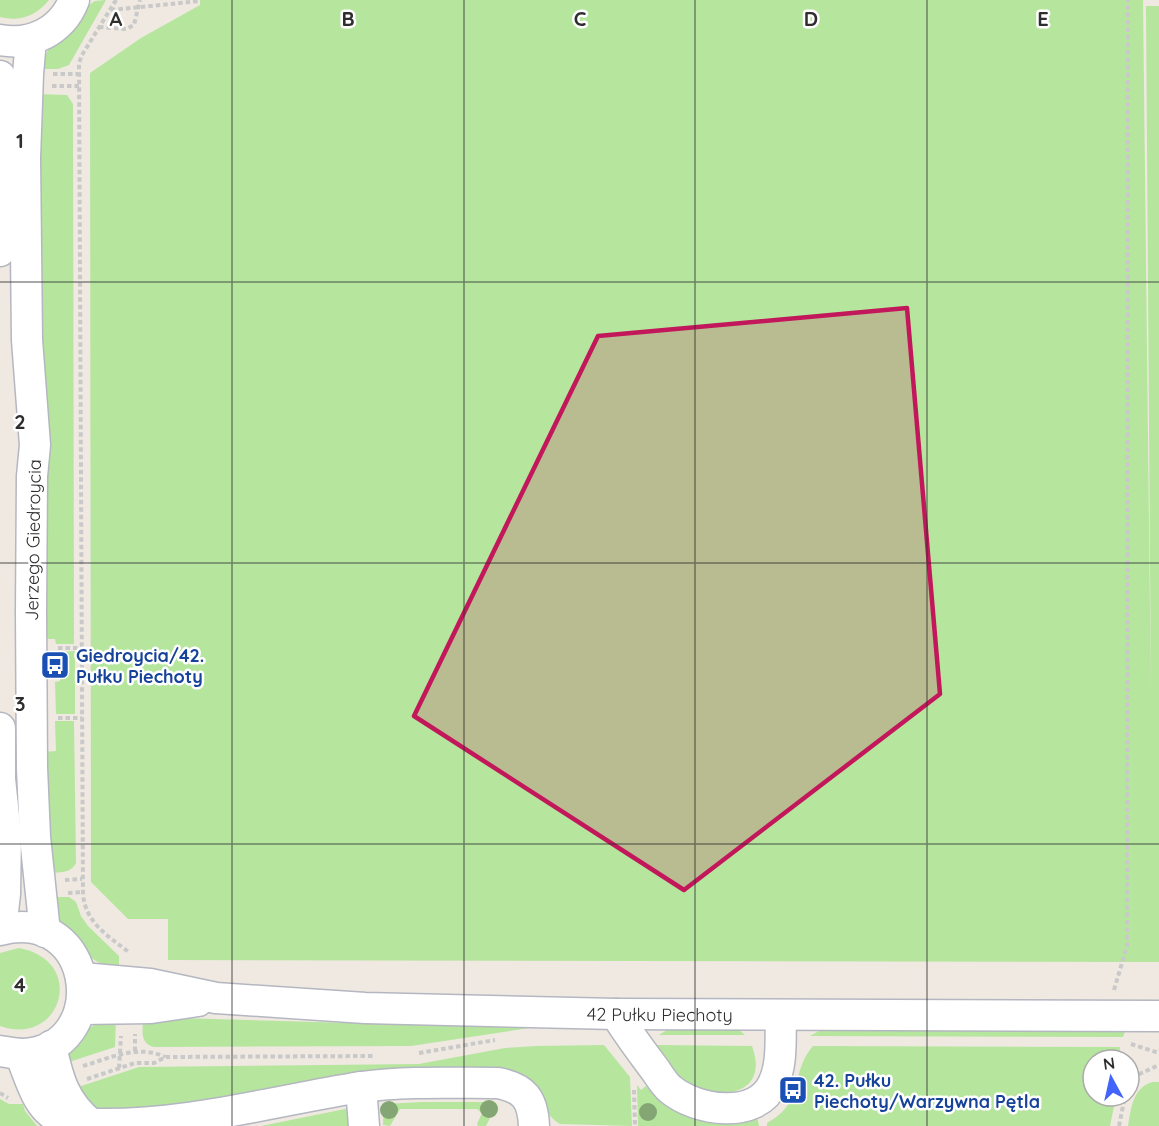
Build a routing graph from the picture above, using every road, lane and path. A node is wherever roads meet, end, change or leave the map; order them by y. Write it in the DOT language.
graph roads {
  1 [pos="74,0"];
  2 [pos="116,0"];
  3 [pos="140,0"];
  4 [pos="1128,0"];
  5 [pos="199,1"];
  6 [pos="138,7"];
  7 [pos="110,10"];
  8 [pos="99,27"];
  9 [pos="0,40"];
  10 [pos="31,40"];
  11 [pos="49,74"];
  12 [pos="79,74"];
  13 [pos="0,76"];
  14 [pos="47,86"];
  15 [pos="80,86"];
  16 [pos="0,251"];
  17 [pos="51,718"];
  18 [pos="82,718"];
  19 [pos="0,728"];
  20 [pos="0,780"];
  21 [pos="1,930"];
  22 [pos="45,932"];
  23 [pos="132,955"];
  24 [pos="82,978"];
  25 [pos="216,998"];
  26 [pos="80,1009"];
  27 [pos="616,1014"];
  28 [pos="781,1015"];
  29 [pos="1106,1016"];
  30 [pos="1159,1016"];
  31 [pos="121,1026"];
  32 [pos="499,1039"];
  33 [pos="1123,1041"];
  34 [pos="51,1046"];
  35 [pos="10,1052"];
  36 [pos="416,1053"];
  37 [pos="1159,1053"];
  38 [pos="120,1055"];
  39 [pos="376,1056"];
  40 [pos="166,1057"];
  41 [pos="1159,1065"];
  42 [pos="78,1068"];
  43 [pos="119,1068"];
  44 [pos="1141,1073"];
  45 [pos="80,1082"];
  46 [pos="361,1088"];
  47 [pos="1123,1108"];
  48 [pos="91,1124"];
  49 [pos="364,1126"];
  50 [pos="534,1126"];
  51 [pos="1119,1126"];
  1 -- 10 [label="street"];
  2 -- 7 [label="path"];
  3 -- 6 [label="path"];
  4 -- 29 [label="path"];
  5 -- 6 [label="path"];
  6 -- 7 [label="path"];
  6 -- 8 [label="path"];
  7 -- 8 [label="path"];
  8 -- 12 [label="path"];
  9 -- 10 [label="street"];
  10 -- 22 [label="street, Jerzego Giedroycia"];
  11 -- 12 [label="path"];
  12 -- 15 [label="path"];
  13 -- 16 [label="street"];
  14 -- 15 [label="path"];
  15 -- 18 [label="path"];
  17 -- 18 [label="path"];
  18 -- 23 [label="path"];
  19 -- 20 [label="street"];
  20 -- 21 [label="street"];
  21 -- 22 [label="street"];
  22 -- 24 [label="street"];
  24 -- 25 [label="street, 42 Pułku Piechoty"];
  24 -- 26 [label="street"];
  25 -- 26 [label="street, 42 Pułku Piechoty"];
  25 -- 27 [label="street, 42 Pułku Piechoty"];
  26 -- 34 [label="street"];
  27 -- 28 [label="street, 42 Pułku Piechoty"];
  27 -- 28 [label="street"];
  28 -- 29 [label="street, 42 Pułku Piechoty"];
  29 -- 30 [label="street, 42 Pułku Piechoty"];
  31 -- 38 [label="path"];
  32 -- 36 [label="path"];
  33 -- 37 [label="path"];
  34 -- 35 [label="street"];
  34 -- 48 [label="street"];
  35 -- 48 [label="street"];
  38 -- 40 [label="path"];
  38 -- 42 [label="path"];
  38 -- 43 [label="path"];
  39 -- 40 [label="path"];
  40 -- 43 [label="path"];
  41 -- 44 [label="path"];
  43 -- 45 [label="path"];
  46 -- 48 [label="street"];
  46 -- 49 [label="street"];
  46 -- 50 [label="street"];
  47 -- 51 [label="path"];
}
